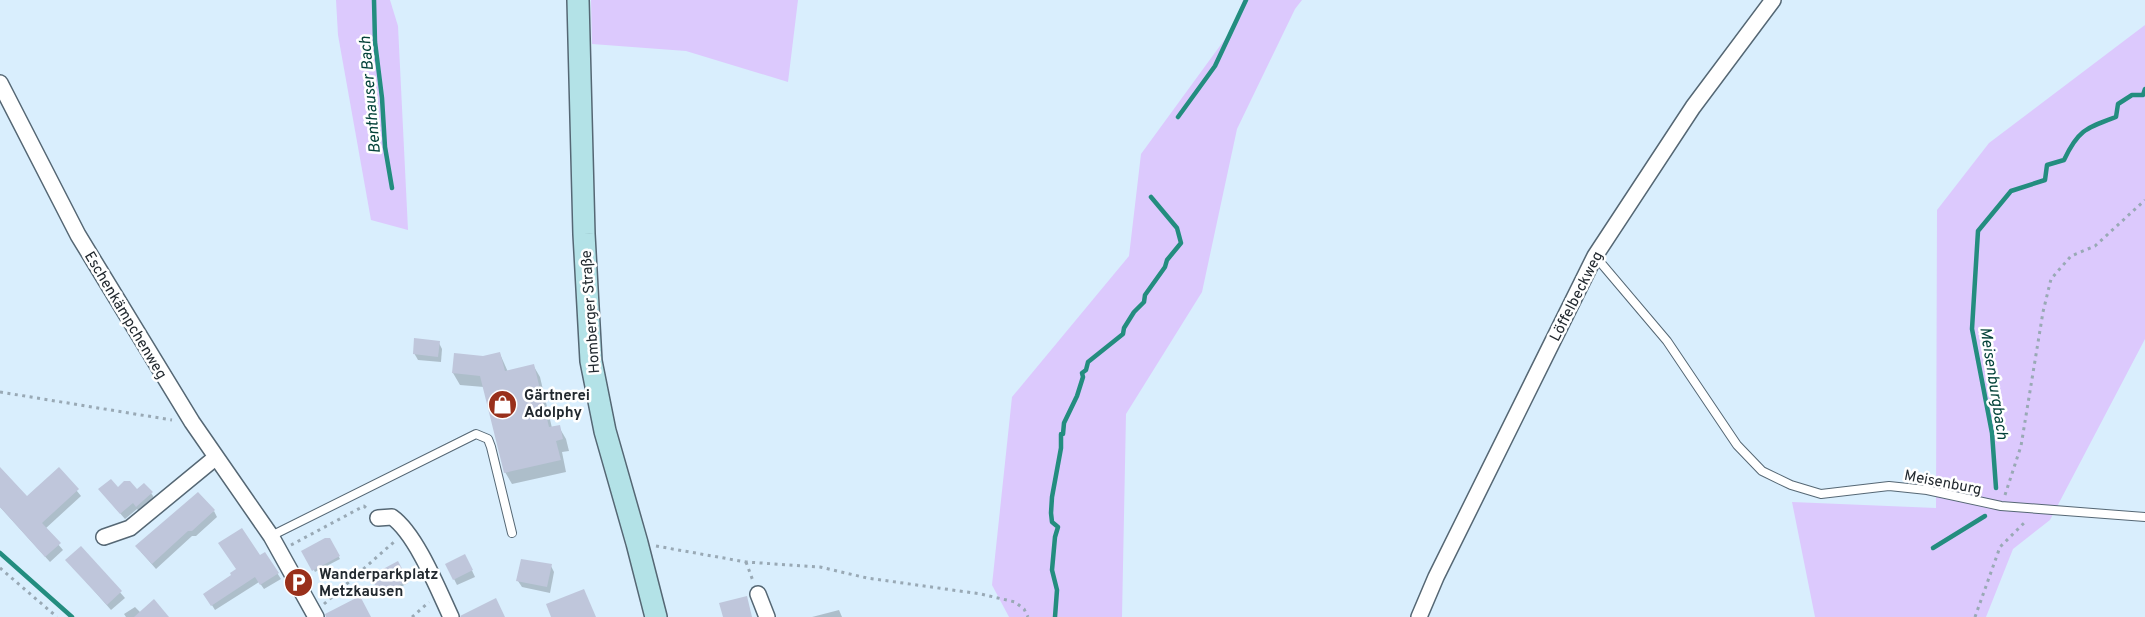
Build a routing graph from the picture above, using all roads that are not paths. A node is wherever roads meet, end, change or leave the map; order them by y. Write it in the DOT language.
graph roads {
  1 [pos="578,0"];
  2 [pos="1773,0"];
  3 [pos="0,83"];
  4 [pos="1595,256"];
  5 [pos="215,458"];
  6 [pos="2145,517"];
  7 [pos="378,518"];
  8 [pos="512,533"];
  9 [pos="271,536"];
  10 [pos="104,537"];
  11 [pos="758,594"];
  12 [pos="315,615"];
  13 [pos="451,617"];
  14 [pos="656,617"];
  15 [pos="767,617"];
  16 [pos="1419,617"];
  1 -- 14 [label="main road, Homberger Straße"];
  2 -- 4 [label="street, Löffelbeckweg"];
  3 -- 5 [label="street, Eschenkämpchenweg"];
  4 -- 6 [label="lane, Meisenburg"];
  4 -- 16 [label="street, Löffelbeckweg"];
  5 -- 9 [label="street, Eschenkämpchenweg"];
  5 -- 10 [label="street"];
  7 -- 13 [label="street"];
  8 -- 9 [label="lane"];
  9 -- 12 [label="street, Eschenkämpchenweg"];
  11 -- 15 [label="street"];
}
